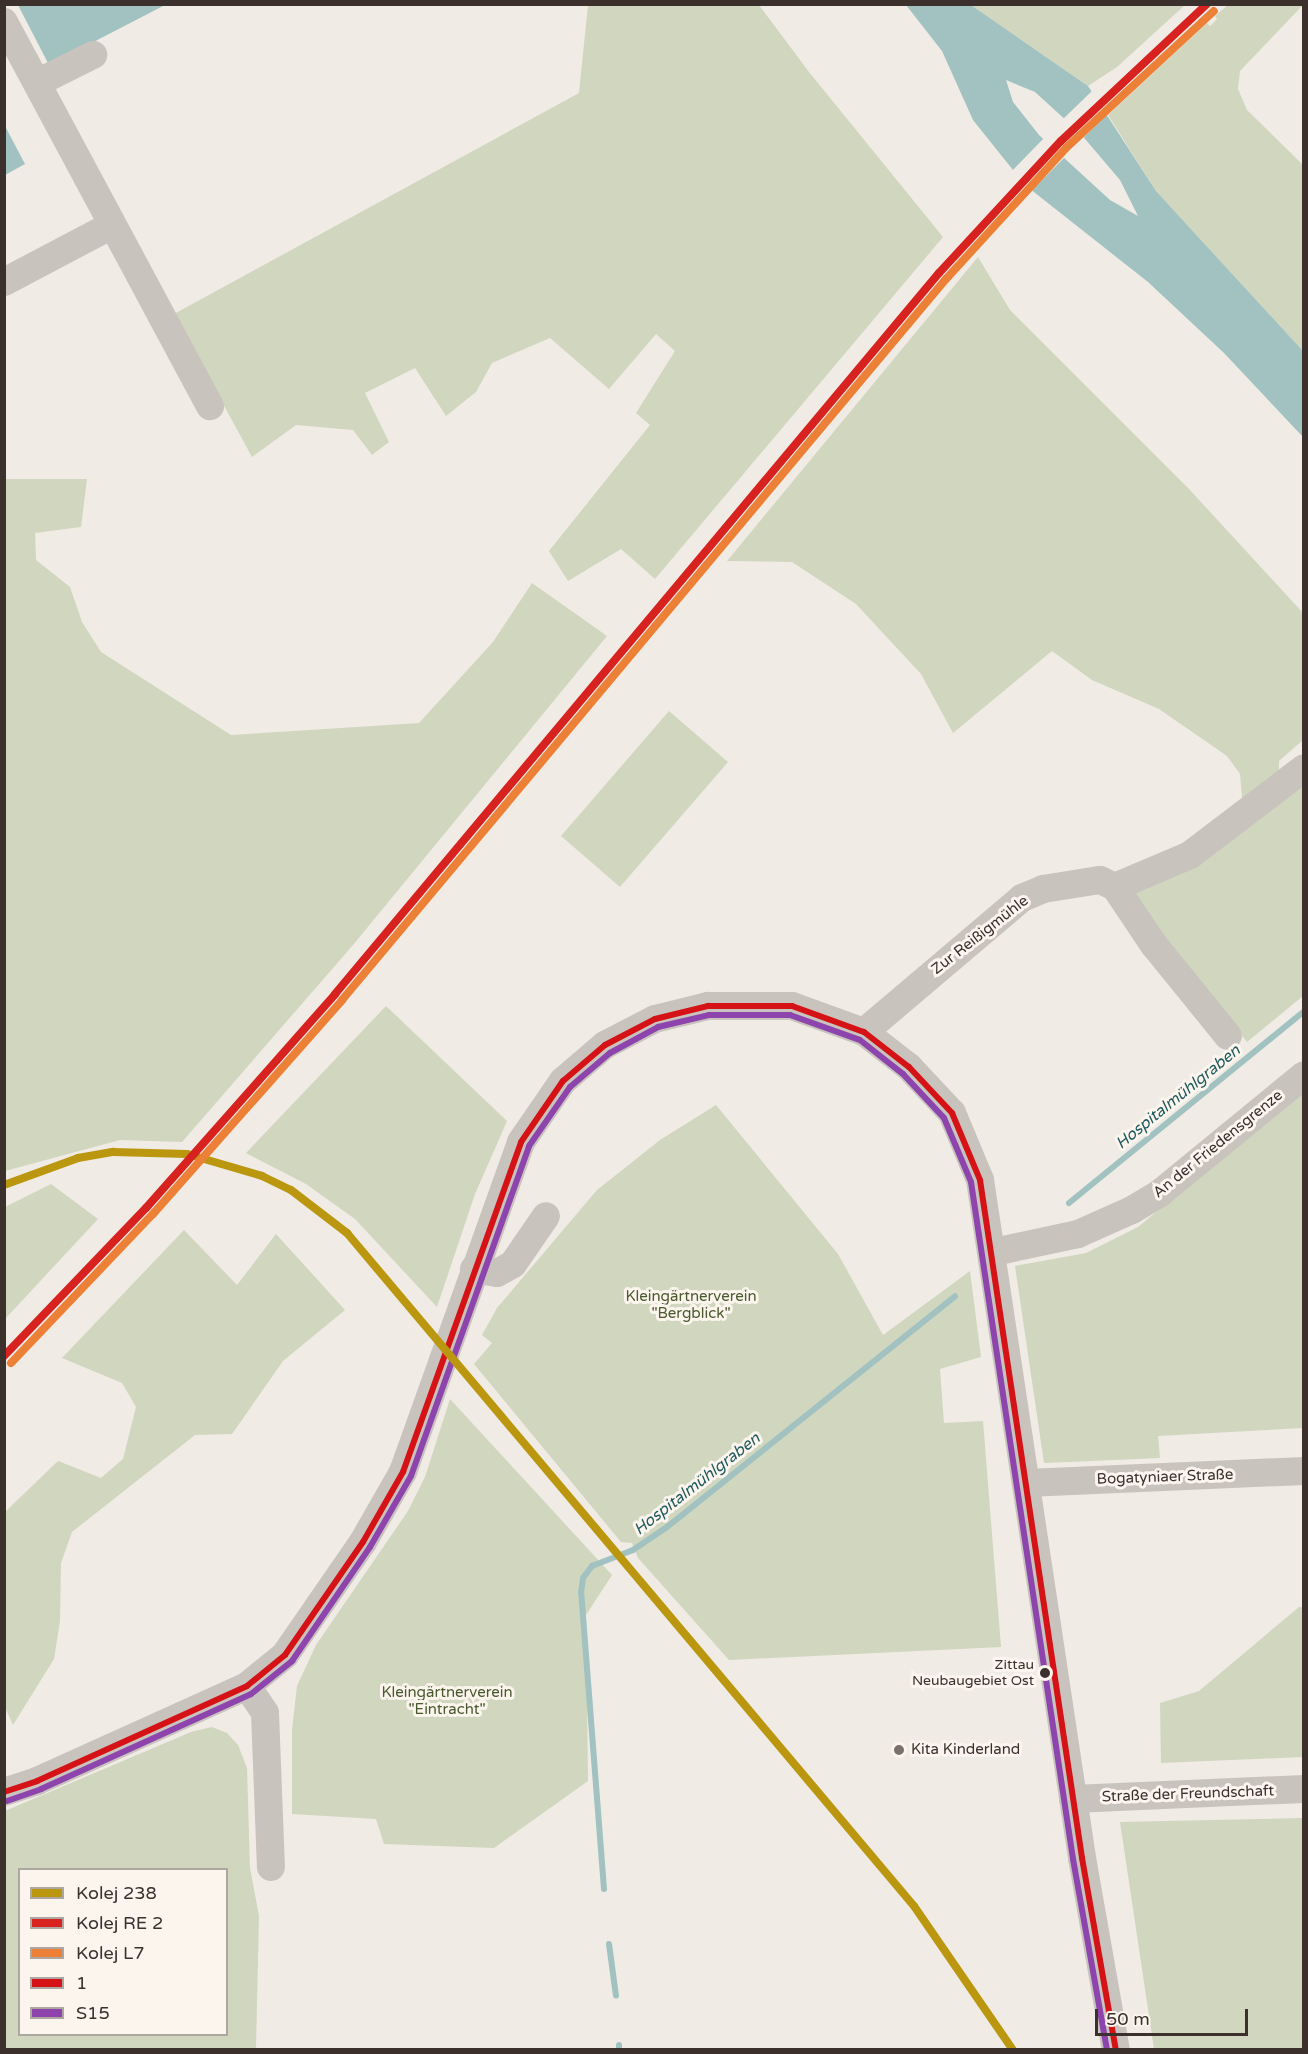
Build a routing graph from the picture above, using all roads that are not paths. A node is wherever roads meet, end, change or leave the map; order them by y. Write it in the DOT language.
graph roads {
  1 [pos="4,22"];
  2 [pos="93,55"];
  3 [pos="37,83"];
  4 [pos="112,225"];
  5 [pos="4,282"];
  6 [pos="210,406"];
  7 [pos="1304,768"];
  8 [pos="1114,887"];
  9 [pos="864,1032"];
  10 [pos="1228,1036"];
  11 [pos="1304,1076"];
  12 [pos="546,1216"];
  13 [pos="994,1252"];
  14 [pos="474,1269"];
  15 [pos="1304,1472"];
  16 [pos="1027,1483"];
  17 [pos="247,1686"];
  18 [pos="1304,1789"];
  19 [pos="4,1792"];
  20 [pos="1073,1799"];
  21 [pos="271,1867"];
  22 [pos="1116,2049"];
  1 -- 3 [label="street"];
  2 -- 3 [label="street"];
  3 -- 4 [label="street"];
  4 -- 5 [label="street"];
  4 -- 6 [label="street"];
  7 -- 8 [label="street"];
  8 -- 9 [label="street, Zur Reißigmühle"];
  8 -- 10 [label="street"];
  9 -- 13 [label="street"];
  9 -- 14 [label="street"];
  11 -- 13 [label="street, An der Friedensgrenze"];
  12 -- 14 [label="street"];
  13 -- 16 [label="street"];
  14 -- 17 [label="street"];
  15 -- 16 [label="street, Bogatyniaer Straße"];
  16 -- 20 [label="street"];
  17 -- 19 [label="street"];
  17 -- 21 [label="street"];
  18 -- 20 [label="street, Straße der Freundschaft"];
  20 -- 22 [label="street"];
}
